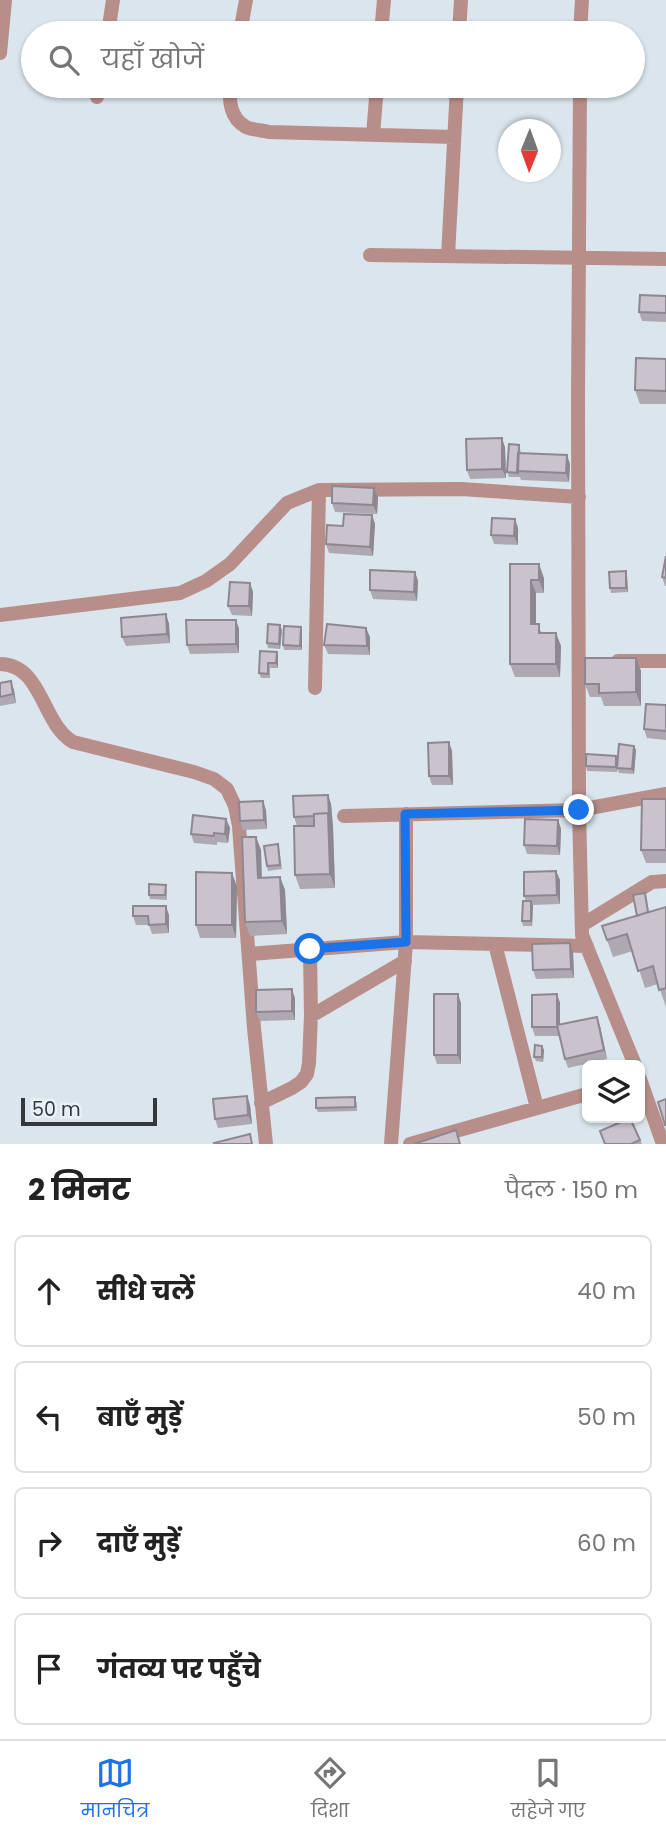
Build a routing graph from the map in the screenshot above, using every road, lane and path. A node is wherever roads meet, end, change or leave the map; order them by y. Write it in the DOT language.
graph roads {
  1 [pos="5,0"];
  2 [pos="113,0"];
  3 [pos="246,0"];
  4 [pos="384,0"];
  5 [pos="461,0"];
  6 [pos="582,0"];
  7 [pos="110,21"];
  8 [pos="242,21"];
  9 [pos="382,21"];
  10 [pos="460,21"];
  11 [pos="581,21"];
  12 [pos="0,53"];
  13 [pos="229,98"];
  14 [pos="376,98"];
  15 [pos="456,98"];
  16 [pos="580,98"];
  17 [pos="373,135"];
  18 [pos="454,137"];
  19 [pos="370,255"];
  20 [pos="448,256"];
  21 [pos="579,258"];
  22 [pos="666,259"];
  23 [pos="319,490"];
  24 [pos="579,497"];
  25 [pos="0,614"];
  26 [pos="666,661"];
  27 [pos="592,662"];
  28 [pos="0,664"];
  29 [pos="315,688"];
  30 [pos="666,794"];
  31 [pos="579,810"];
  32 [pos="405,814"];
  33 [pos="344,816"];
  34 [pos="666,881"];
  35 [pos="582,925"];
  36 [pos="406,942"];
  37 [pos="495,944"];
  38 [pos="587,946"];
  39 [pos="310,949"];
  40 [pos="250,954"];
  41 [pos="405,961"];
  42 [pos="311,1016"];
  43 [pos="633,1060"];
  44 [pos="645,1093"];
  45 [pos="582,1095"];
  46 [pos="261,1103"];
  47 [pos="537,1108"];
  48 [pos="265,1144"];
  49 [pos="391,1144"];
  50 [pos="410,1144"];
  51 [pos="663,1144"];
  1 -- 12 [label="street"];
  2 -- 7 [label="street"];
  3 -- 8 [label="street"];
  4 -- 9 [label="street"];
  5 -- 10 [label="street"];
  6 -- 11 [label="street"];
  13 -- 17 [label="street"];
  14 -- 17 [label="street"];
  15 -- 18 [label="street"];
  16 -- 21 [label="street"];
  17 -- 18 [label="street"];
  18 -- 20 [label="street"];
  19 -- 20 [label="street"];
  20 -- 21 [label="street"];
  21 -- 22 [label="street"];
  21 -- 24 [label="street"];
  23 -- 24 [label="street"];
  23 -- 25 [label="street"];
  23 -- 29 [label="street"];
  24 -- 27 [label="street"];
  26 -- 27 [label="street"];
  27 -- 31 [label="street"];
  28 -- 40 [label="street"];
  30 -- 31 [label="street"];
  31 -- 32 [label="street"];
  31 -- 35 [label="street"];
  32 -- 33 [label="street"];
  32 -- 36 [label="street"];
  34 -- 35 [label="street"];
  35 -- 38 [label="street"];
  36 -- 37 [label="street"];
  36 -- 39 [label="street"];
  36 -- 41 [label="street"];
  37 -- 38 [label="street"];
  37 -- 47 [label="street"];
  38 -- 43 [label="street"];
  39 -- 40 [label="street"];
  39 -- 42 [label="street"];
  40 -- 46 [label="street"];
  41 -- 42 [label="street"];
  41 -- 49 [label="street"];
  42 -- 46 [label="street"];
  44 -- 51 [label="street"];
  45 -- 47 [label="street"];
  46 -- 48 [label="street"];
  47 -- 50 [label="street"];
}
